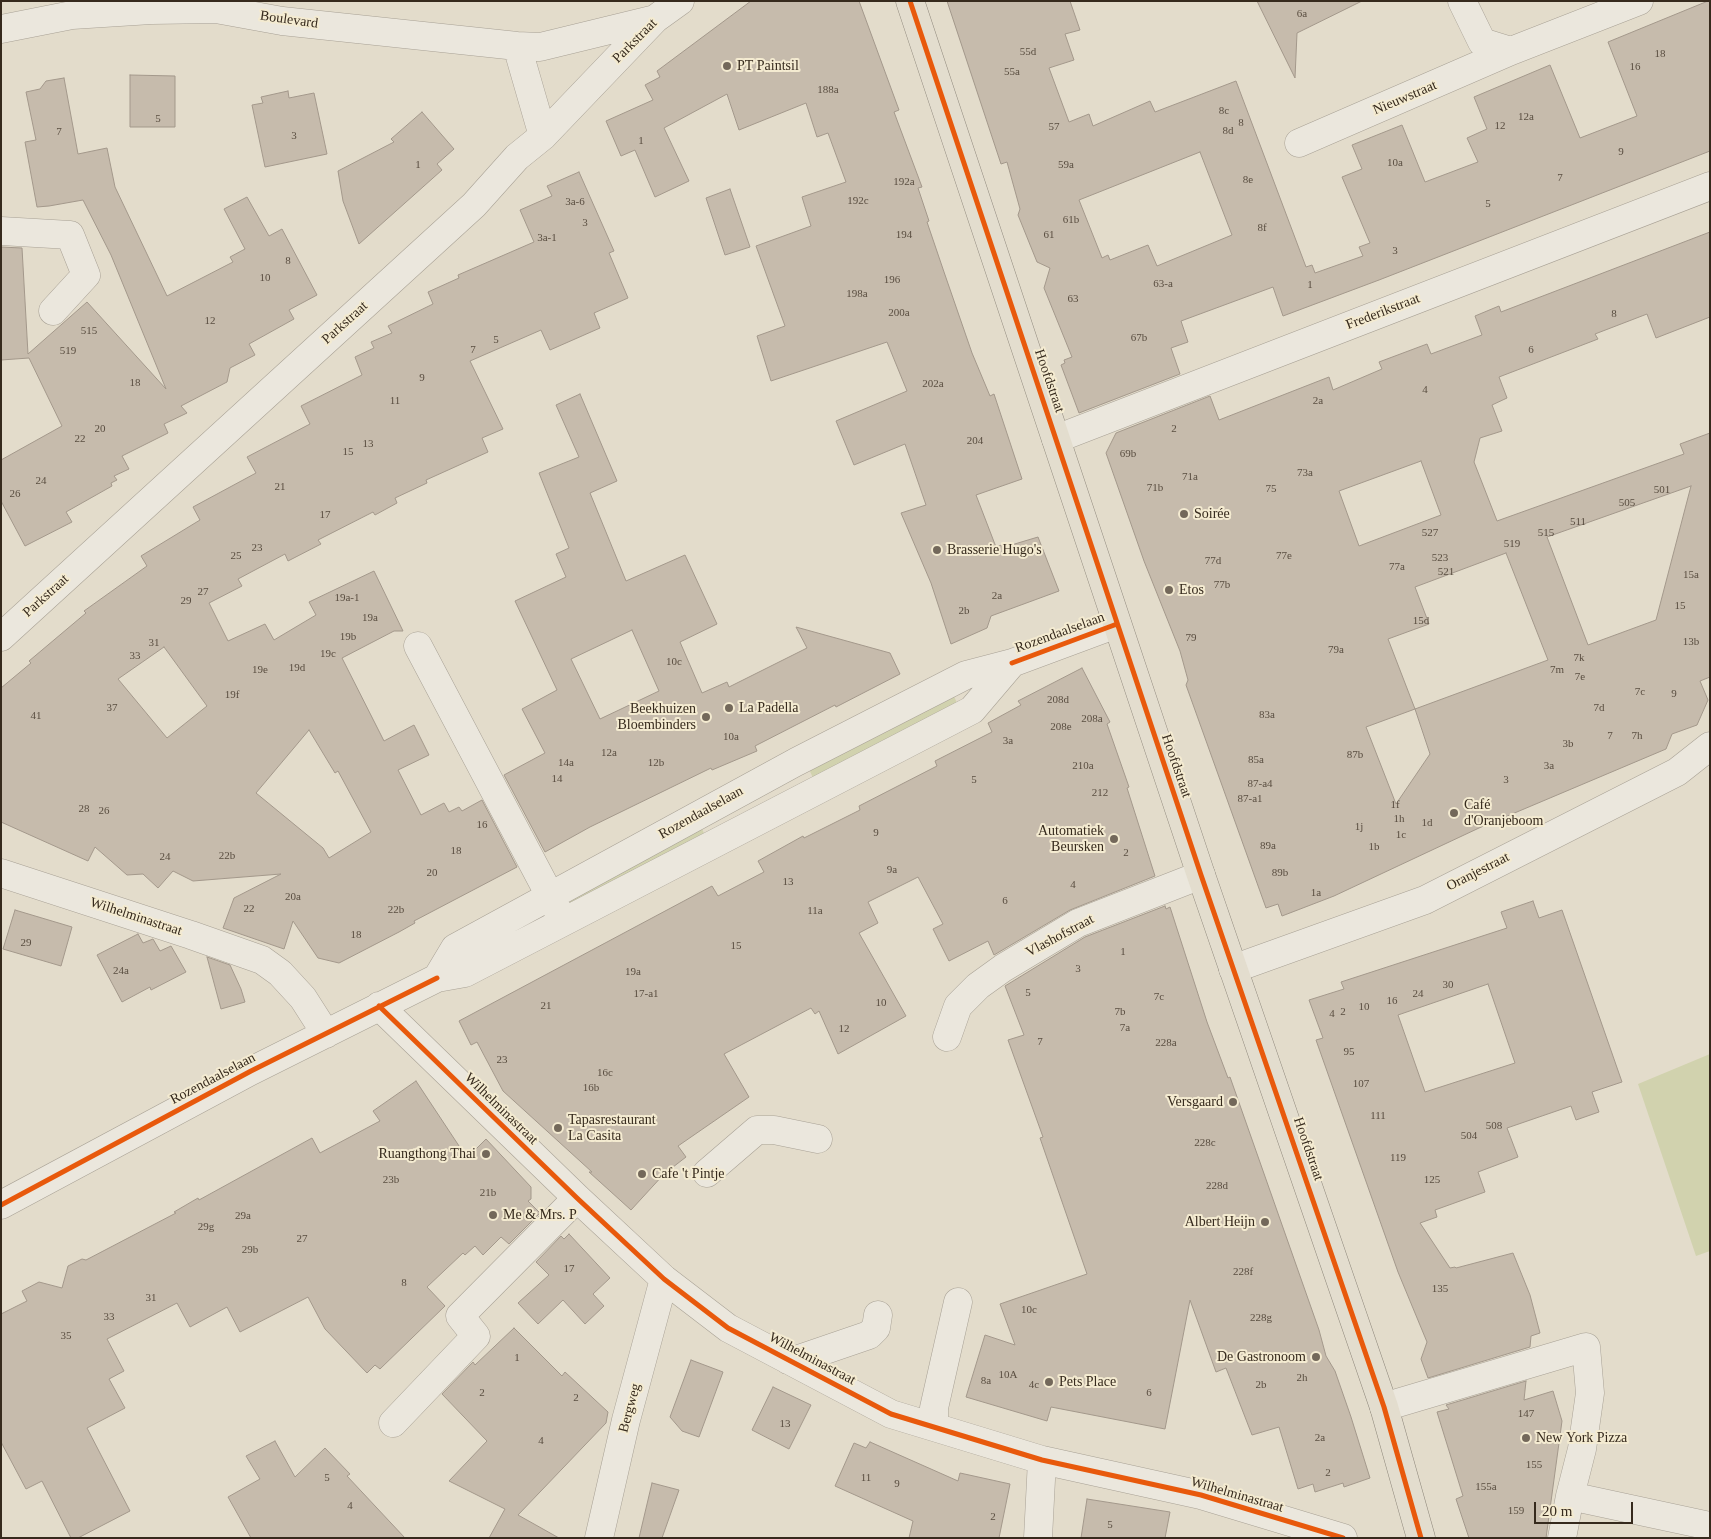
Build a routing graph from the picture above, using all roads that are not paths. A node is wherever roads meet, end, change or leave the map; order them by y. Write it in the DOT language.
graph roads {
  1 [pos="680,1"];
  2 [pos="910,1"];
  3 [pos="1462,1"];
  4 [pos="1639,1"];
  5 [pos="652,10"];
  6 [pos="281,11"];
  7 [pos="1,29"];
  8 [pos="517,46"];
  9 [pos="1511,51"];
  10 [pos="543,136"];
  11 [pos="1299,144"];
  12 [pos="1710,186"];
  13 [pos="1,231"];
  14 [pos="53,311"];
  15 [pos="1056,438"];
  16 [pos="1117,624"];
  17 [pos="1,637"];
  18 [pos="418,646"];
  19 [pos="1012,663"];
  20 [pos="1710,746"];
  21 [pos="1,873"];
  22 [pos="1201,875"];
  23 [pos="550,895"];
  24 [pos="564,921"];
  25 [pos="1233,969"];
  26 [pos="437,978"];
  27 [pos="379,1006"];
  28 [pos="326,1034"];
  29 [pos="946,1037"];
  30 [pos="818,1139"];
  31 [pos="707,1173"];
  32 [pos="577,1198"];
  33 [pos="1,1205"];
  34 [pos="664,1279"];
  35 [pos="958,1302"];
  36 [pos="878,1315"];
  37 [pos="788,1360"];
  38 [pos="1384,1407"];
  39 [pos="393,1423"];
  40 [pos="934,1427"];
  41 [pos="1042,1460"];
  42 [pos="1570,1496"];
  43 [pos="1710,1526"];
  44 [pos="599,1538"];
  45 [pos="1038,1538"];
  46 [pos="1343,1538"];
  47 [pos="1421,1538"];
  48 [pos="1562,1538"];
  1 -- 5 [label="street, Parkstraat"];
  2 -- 15 [label="main road, Hoofdstraat"];
  3 -- 9 [label="street"];
  4 -- 9 [label="street, Nieuwstraat"];
  5 -- 8 [label="street, Boulevard"];
  5 -- 10 [label="street, Parkstraat"];
  6 -- 7 [label="street, Boulevard"];
  6 -- 8 [label="street, Boulevard"];
  8 -- 10 [label="street"];
  9 -- 11 [label="street, Nieuwstraat"];
  10 -- 17 [label="street, Parkstraat"];
  12 -- 15 [label="street, Frederikstraat"];
  13 -- 14 [label="street"];
  15 -- 16 [label="main road, Hoofdstraat"];
  16 -- 19 [label="street, Rozendaalselaan"];
  16 -- 22 [label="main road, Hoofdstraat"];
  18 -- 23 [label="street"];
  19 -- 23 [label="street, Rozendaalselaan"];
  19 -- 24 [label="street, Rozendaalselaan"];
  20 -- 25 [label="street, Oranjestraat"];
  21 -- 28 [label="street, Wilhelminastraat"];
  22 -- 25 [label="main road, Hoofdstraat"];
  22 -- 29 [label="street, Vlashofstraat"];
  23 -- 24 [label="street"];
  23 -- 26 [label="street, Rozendaalselaan"];
  24 -- 26 [label="street, Rozendaalselaan"];
  25 -- 38 [label="main road, Hoofdstraat"];
  26 -- 27 [label="street, Rozendaalselaan"];
  27 -- 28 [label="street, Rozendaalselaan"];
  27 -- 32 [label="street, Wilhelminastraat"];
  28 -- 33 [label="street, Rozendaalselaan"];
  30 -- 31 [label="street"];
  32 -- 34 [label="street, Wilhelminastraat"];
  32 -- 39 [label="street"];
  34 -- 37 [label="street, Wilhelminastraat"];
  34 -- 44 [label="street, Bergweg"];
  35 -- 40 [label="street"];
  36 -- 37 [label="street"];
  37 -- 40 [label="street, Wilhelminastraat"];
  38 -- 42 [label="street"];
  38 -- 47 [label="main road, Hoofdstraat"];
  40 -- 41 [label="street, Wilhelminastraat"];
  41 -- 45 [label="street"];
  41 -- 46 [label="street, Wilhelminastraat"];
  42 -- 43 [label="street"];
  42 -- 48 [label="street"];
}
